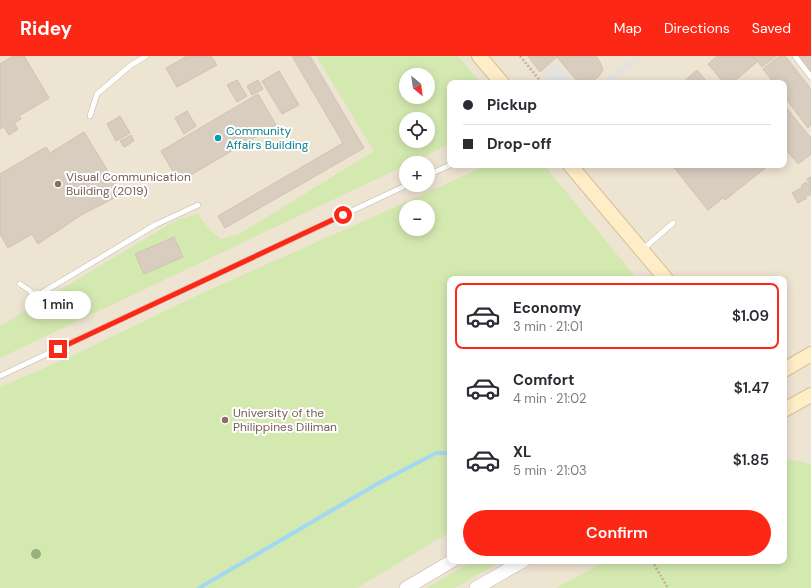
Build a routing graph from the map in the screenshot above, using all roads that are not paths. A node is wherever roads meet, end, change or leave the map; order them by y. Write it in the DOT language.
graph roads {
  1 [pos="146,56"];
  2 [pos="479,56"];
  3 [pos="795,56"];
  4 [pos="811,77"];
  5 [pos="499,80"];
  6 [pos="90,116"];
  7 [pos="447,166"];
  8 [pos="573,168"];
  9 [pos="435,172"];
  10 [pos="399,189"];
  11 [pos="198,205"];
  12 [pos="673,223"];
  13 [pos="642,250"];
  14 [pos="664,276"];
  15 [pos="20,284"];
  16 [pos="811,354"];
  17 [pos="787,368"];
  18 [pos="0,376"];
  19 [pos="811,396"];
  20 [pos="787,408"];
  21 [pos="447,564"];
  22 [pos="518,564"];
  23 [pos="406,588"];
  24 [pos="476,588"];
  1 -- 6 [label="lane"];
  2 -- 5 [label="main road"];
  3 -- 4 [label="lane"];
  7 -- 9 [label="lane"];
  8 -- 13 [label="main road"];
  10 -- 18 [label="lane"];
  11 -- 15 [label="lane"];
  12 -- 13 [label="lane"];
  13 -- 14 [label="main road"];
  16 -- 17 [label="main road"];
  19 -- 20 [label="main road"];
  21 -- 23 [label="street"];
  22 -- 24 [label="street"];
}
